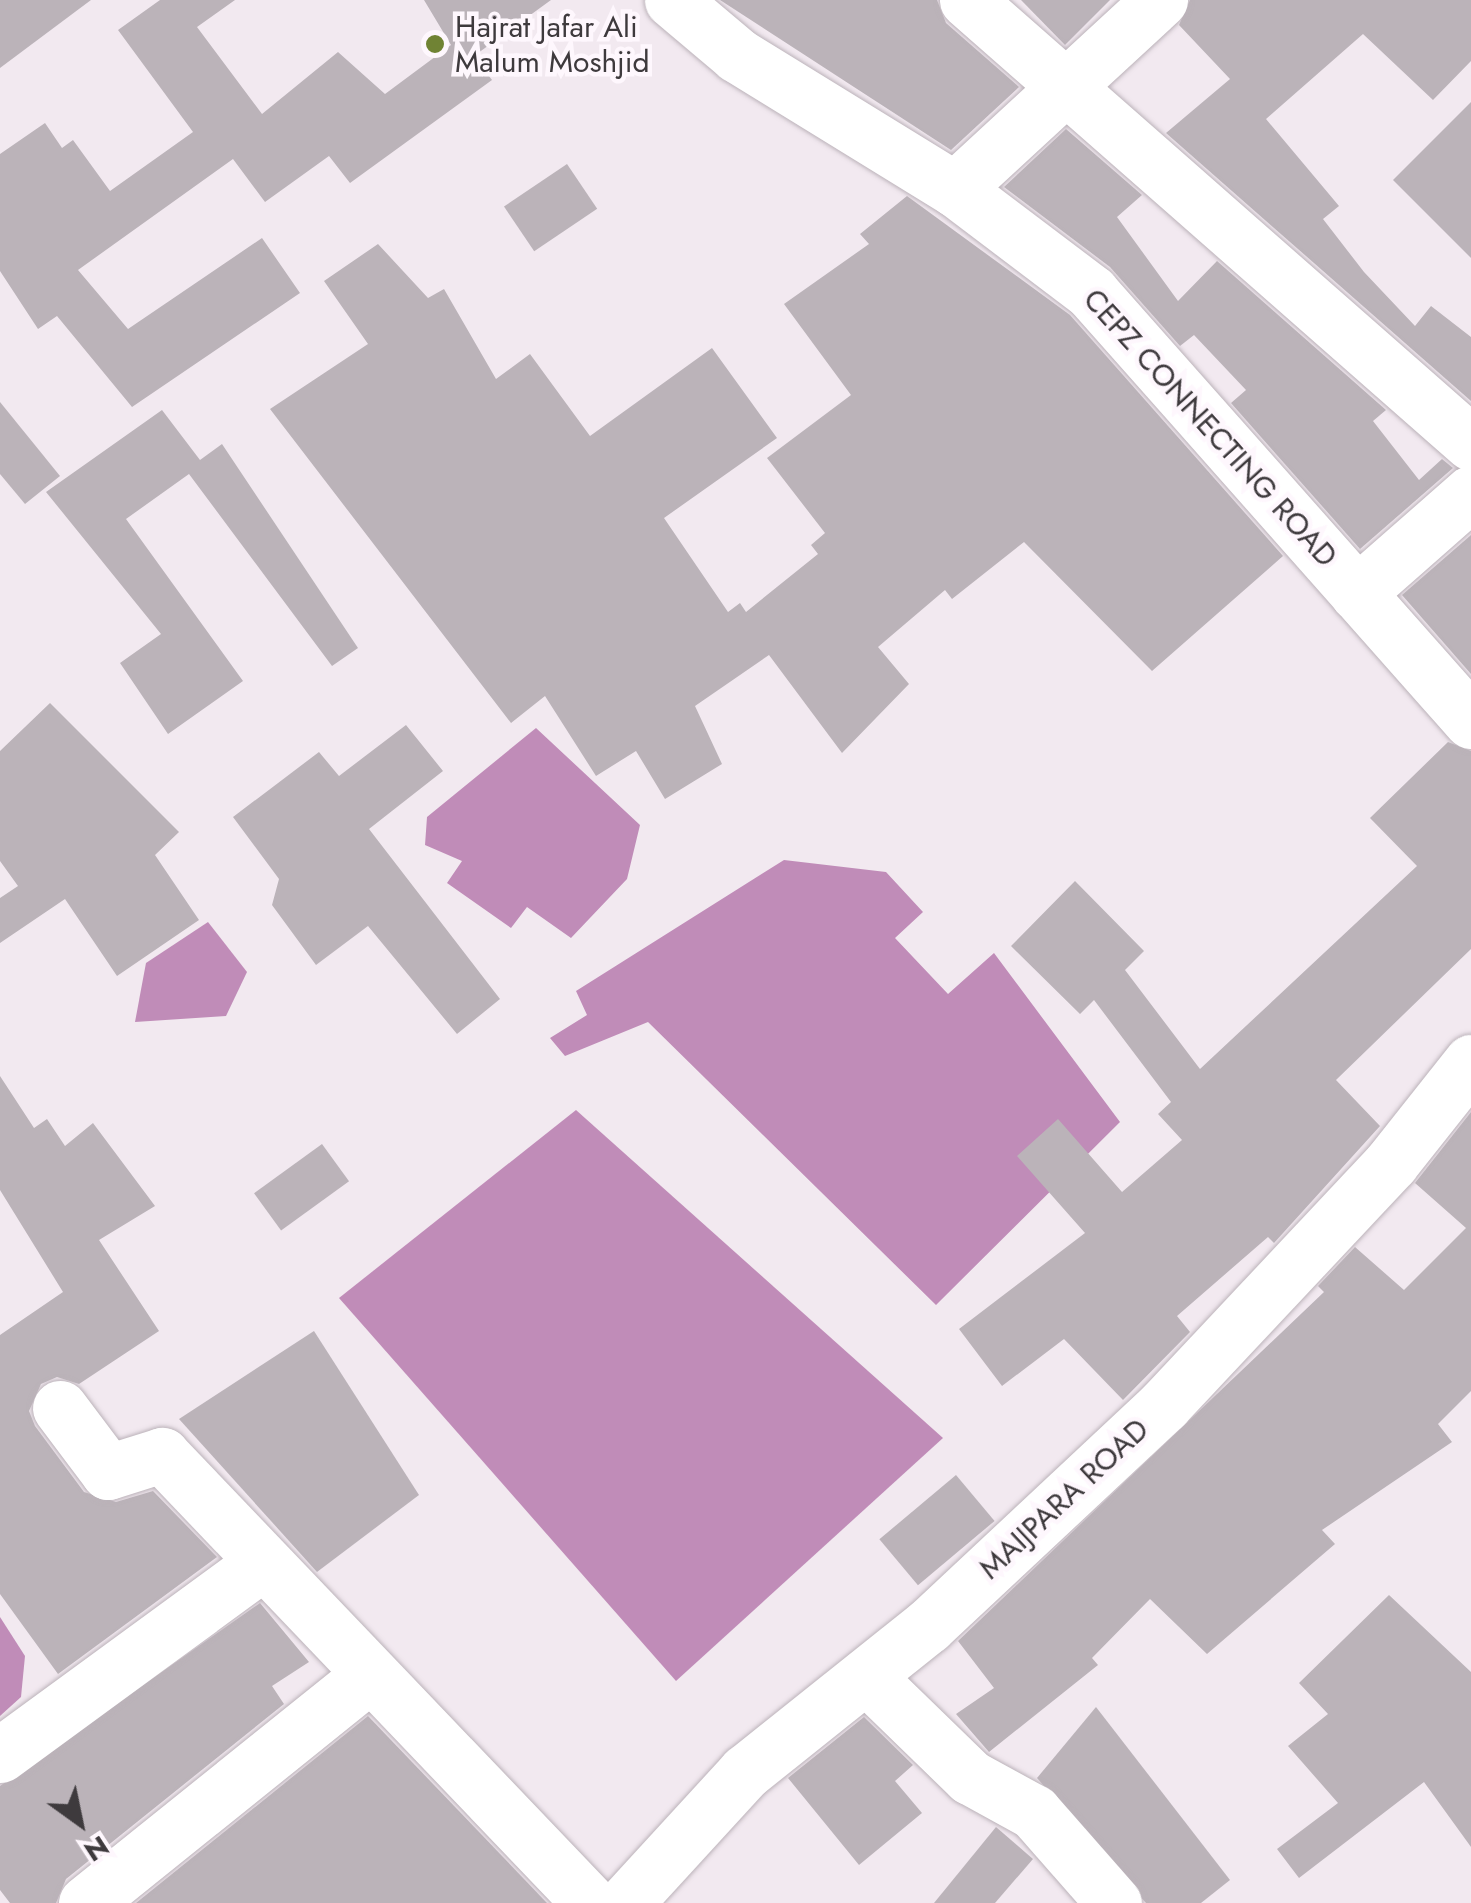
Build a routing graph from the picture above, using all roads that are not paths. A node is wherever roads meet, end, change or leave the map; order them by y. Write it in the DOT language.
graph roads {
  1 [pos="672,0"];
  2 [pos="967,0"];
  3 [pos="1160,0"];
  4 [pos="1069,90"];
  5 [pos="955,190"];
  6 [pos="1471,443"];
  7 [pos="1471,493"];
  8 [pos="1357,594"];
  9 [pos="1471,720"];
  10 [pos="1471,1062"];
  11 [pos="60,1408"];
  12 [pos="262,1563"];
  13 [pos="368,1676"];
  14 [pos="866,1676"];
  15 [pos="0,1755"];
  16 [pos="86,1903"];
  17 [pos="590,1903"];
  18 [pos="626,1903"];
  19 [pos="1114,1903"];
  1 -- 5 [label="street, CEPZ CONNECTING ROAD"];
  2 -- 4 [label="street"];
  3 -- 4 [label="street"];
  4 -- 5 [label="street"];
  4 -- 6 [label="street"];
  5 -- 8 [label="street, CEPZ CONNECTING ROAD"];
  7 -- 8 [label="street"];
  8 -- 9 [label="street, CEPZ CONNECTING ROAD"];
  10 -- 14 [label="street, MAIJPARA ROAD"];
  11 -- 12 [label="street"];
  12 -- 13 [label="street"];
  12 -- 15 [label="street"];
  13 -- 16 [label="street"];
  13 -- 17 [label="street"];
  14 -- 18 [label="street, MAIJPARA ROAD"];
  14 -- 19 [label="street"];
}
